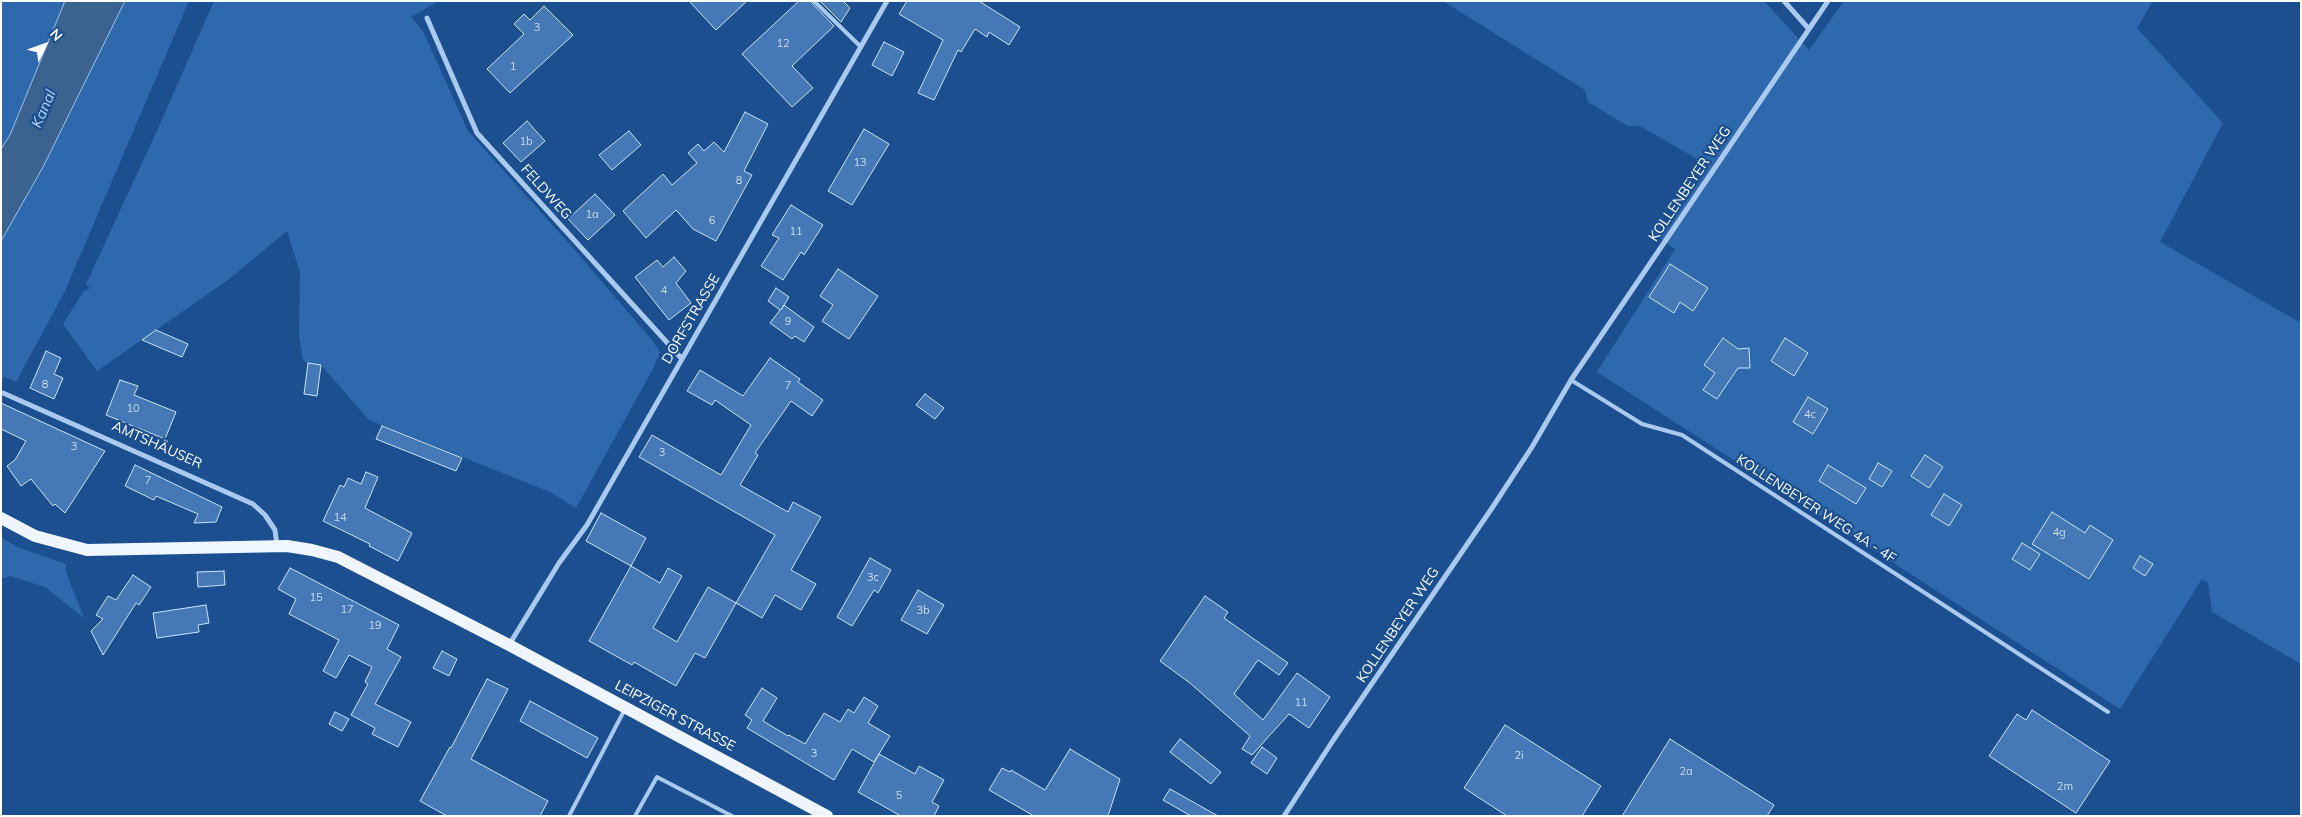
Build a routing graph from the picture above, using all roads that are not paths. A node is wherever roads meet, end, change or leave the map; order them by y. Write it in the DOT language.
graph roads {
  1 [pos="814,1"];
  2 [pos="887,1"];
  3 [pos="1784,1"];
  4 [pos="1828,1"];
  5 [pos="427,18"];
  6 [pos="1808,28"];
  7 [pos="861,48"];
  8 [pos="682,359"];
  9 [pos="1571,380"];
  10 [pos="3,393"];
  11 [pos="1,518"];
  12 [pos="277,546"];
  13 [pos="509,645"];
  14 [pos="626,707"];
  15 [pos="2108,712"];
  16 [pos="821,814"];
  17 [pos="569,816"];
  18 [pos="635,816"];
  19 [pos="732,816"];
  20 [pos="1284,816"];
  1 -- 7 [label="lane"];
  2 -- 7 [label="street, DORFSTRASSE"];
  3 -- 6 [label="street"];
  4 -- 6 [label="street, KOLLENBEYER WEG"];
  5 -- 8 [label="street, FELDWEG"];
  6 -- 9 [label="street, KOLLENBEYER WEG"];
  7 -- 8 [label="street, DORFSTRASSE"];
  8 -- 13 [label="street, DORFSTRASSE"];
  9 -- 15 [label="lane, KOLLENBEYER WEG 4A - 4F"];
  9 -- 20 [label="street, KOLLENBEYER WEG"];
  10 -- 12 [label="street, AMTSHÄUSER"];
  11 -- 12 [label="main road"];
  12 -- 13 [label="main road"];
  13 -- 14 [label="main road, LEIPZIGER STRASSE"];
  14 -- 16 [label="main road, LEIPZIGER STRASSE"];
  14 -- 17 [label="lane"];
  18 -- 19 [label="lane"];
}
